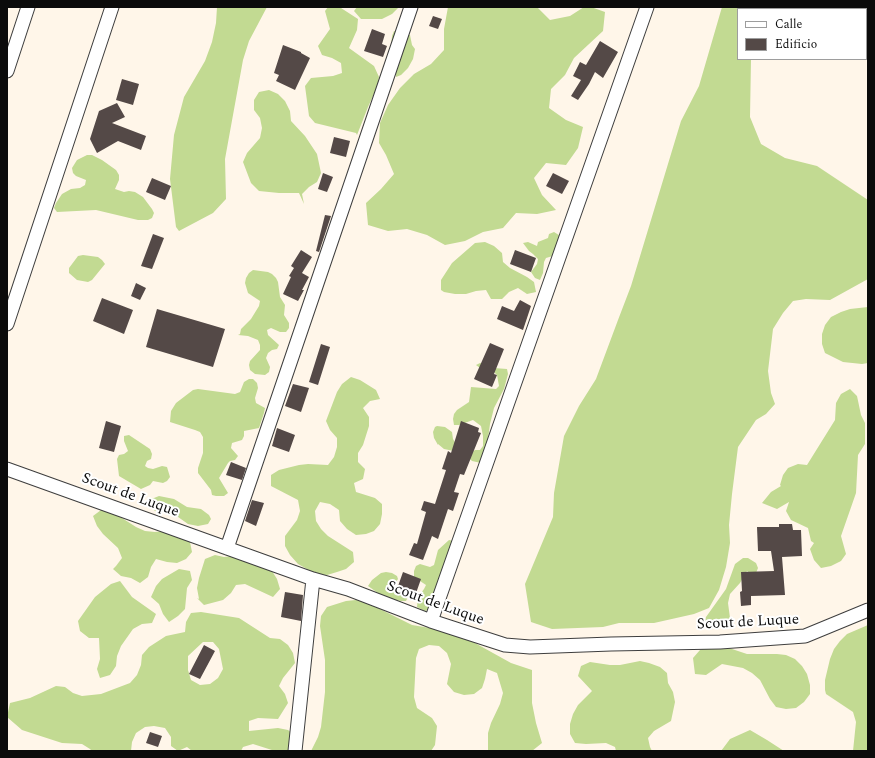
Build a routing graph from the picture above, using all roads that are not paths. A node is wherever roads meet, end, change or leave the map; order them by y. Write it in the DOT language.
graph roads {
  1 [pos="28,7"];
  2 [pos="112,7"];
  3 [pos="411,7"];
  4 [pos="647,7"];
  5 [pos="7,72"];
  6 [pos="7,324"];
  7 [pos="7,469"];
  8 [pos="227,548"];
  9 [pos="313,579"];
  10 [pos="868,610"];
  11 [pos="431,621"];
  12 [pos="295,751"];
  1 -- 5 [label="street"];
  2 -- 6 [label="street"];
  3 -- 8 [label="street"];
  4 -- 11 [label="street"];
  7 -- 8 [label="street, Scout de Luque"];
  8 -- 9 [label="street, Scout de Luque"];
  9 -- 11 [label="street, Scout de Luque"];
  9 -- 12 [label="street"];
  10 -- 11 [label="street, Scout de Luque"];
}
